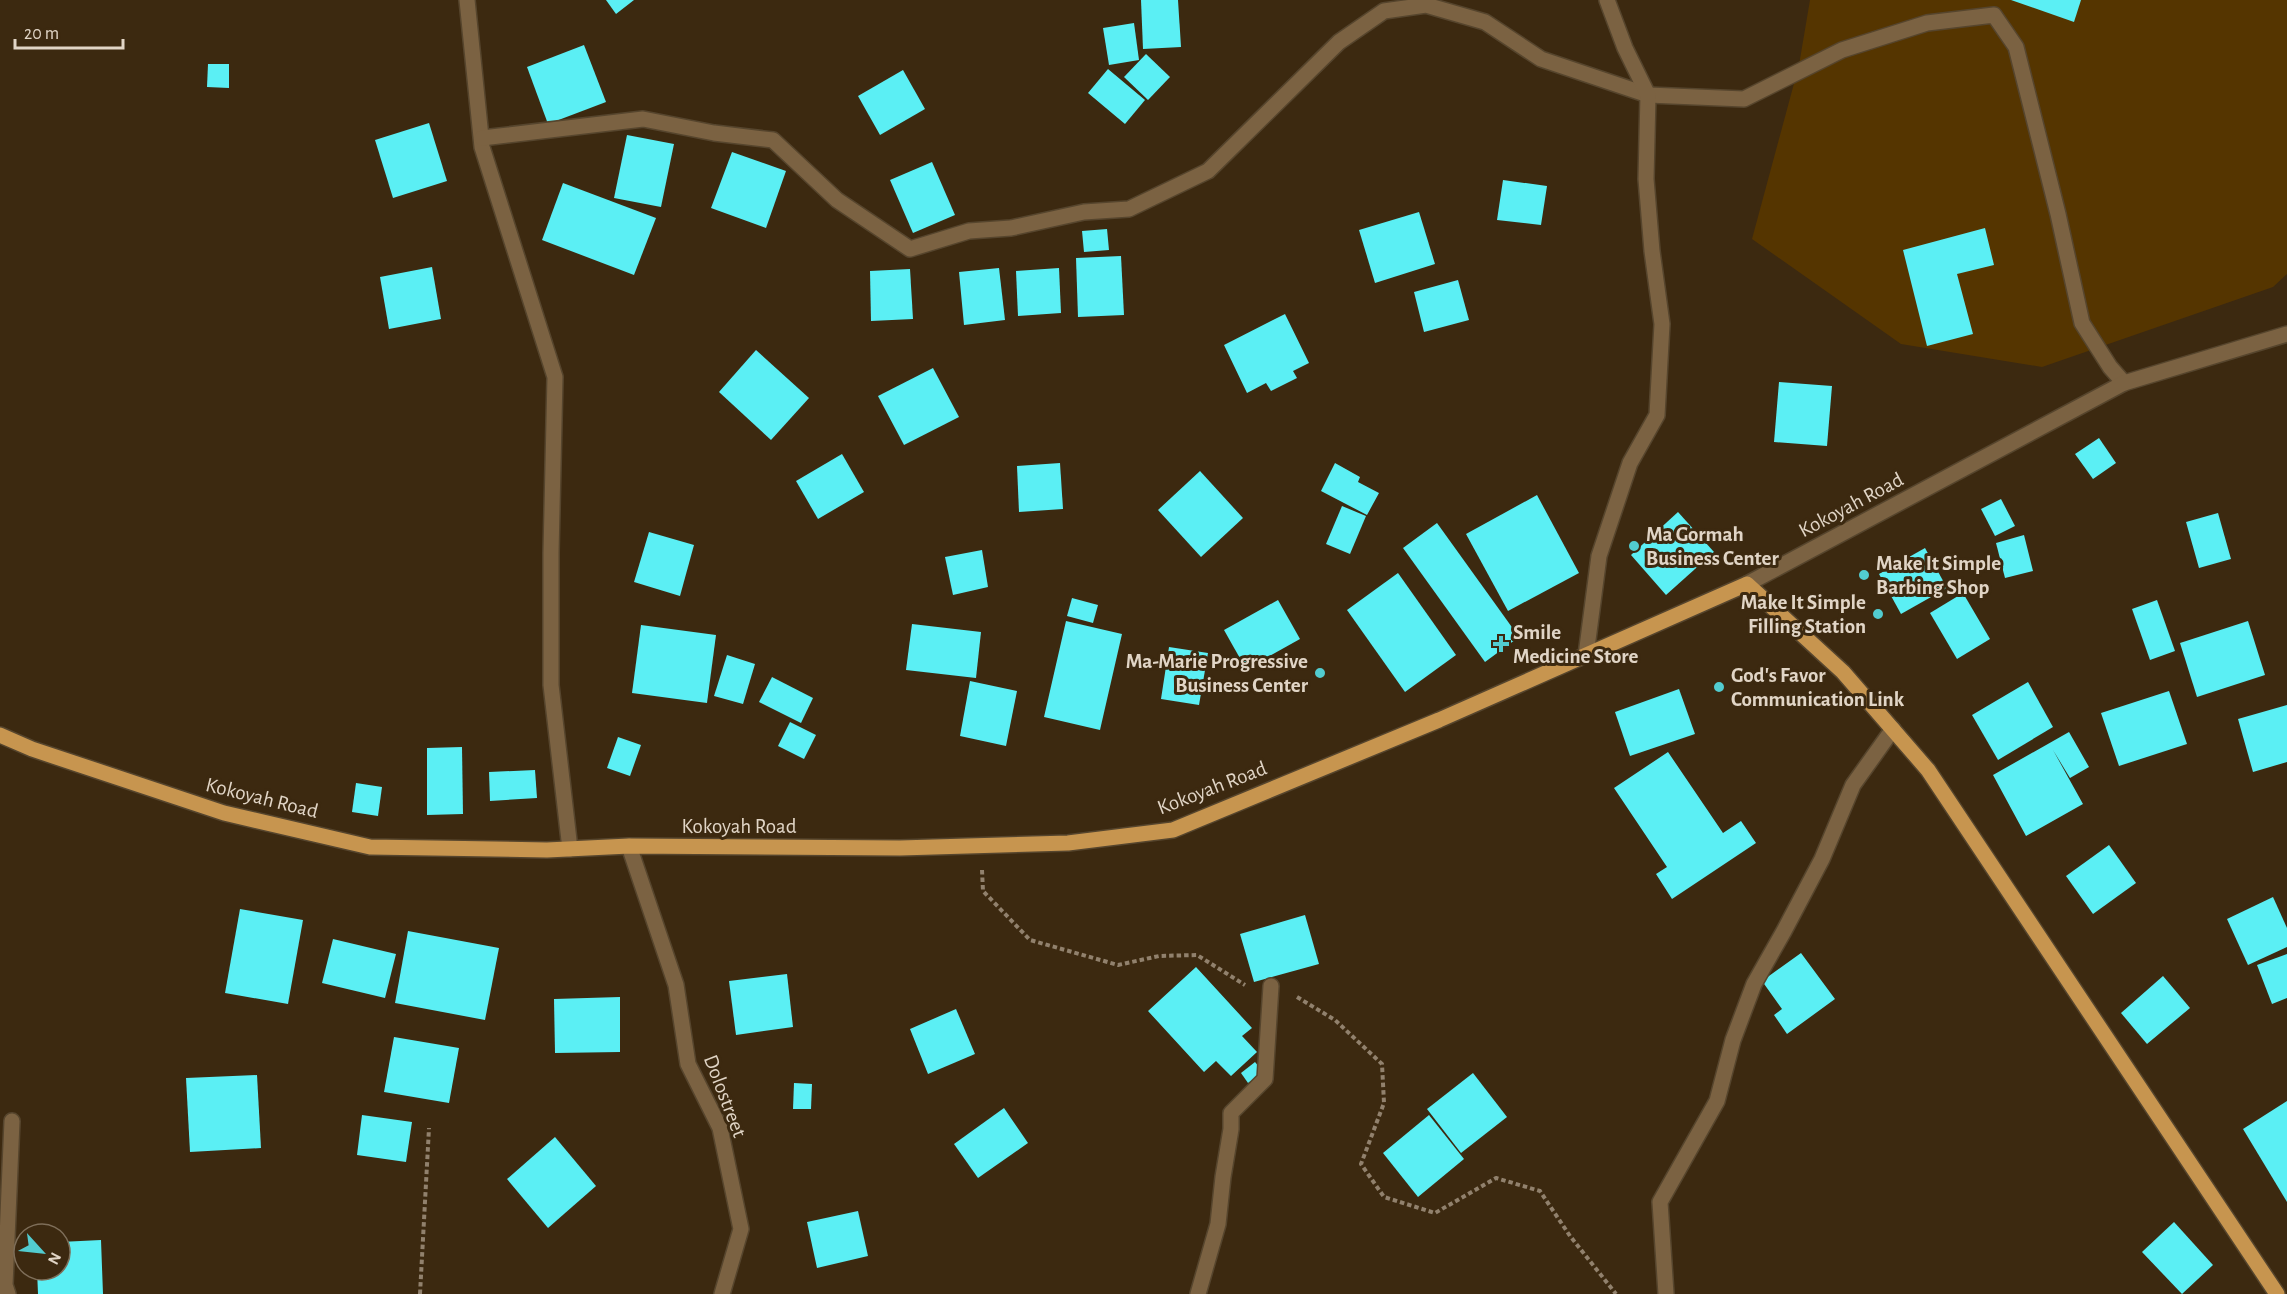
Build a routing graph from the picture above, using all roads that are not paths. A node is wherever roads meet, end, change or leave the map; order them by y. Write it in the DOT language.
graph roads {
  1 [pos="467,0"];
  2 [pos="1607,0"];
  3 [pos="1648,95"];
  4 [pos="482,138"];
  5 [pos="2287,334"];
  6 [pos="2124,383"];
  7 [pos="1747,584"];
  8 [pos="1586,655"];
  9 [pos="1893,729"];
  10 [pos="0,735"];
  11 [pos="629,846"];
  12 [pos="570,849"];
  13 [pos="1271,986"];
  14 [pos="12,1121"];
  15 [pos="8,1294"];
  16 [pos="722,1294"];
  17 [pos="1198,1294"];
  18 [pos="1666,1294"];
  19 [pos="2277,1294"];
  1 -- 4 [label="street"];
  2 -- 3 [label="street"];
  3 -- 4 [label="street"];
  3 -- 6 [label="street"];
  3 -- 8 [label="street"];
  4 -- 12 [label="street"];
  5 -- 6 [label="street, Kokoyah Road"];
  6 -- 7 [label="street, Kokoyah Road"];
  7 -- 8 [label="main road, Kokoyah Road"];
  7 -- 9 [label="main road"];
  8 -- 11 [label="main road, Kokoyah Road"];
  9 -- 18 [label="street"];
  9 -- 19 [label="main road"];
  10 -- 12 [label="main road, Kokoyah Road"];
  11 -- 12 [label="main road, Kokoyah Road"];
  11 -- 16 [label="street, Dolostreet"];
  13 -- 17 [label="street"];
  14 -- 15 [label="street"];
}
